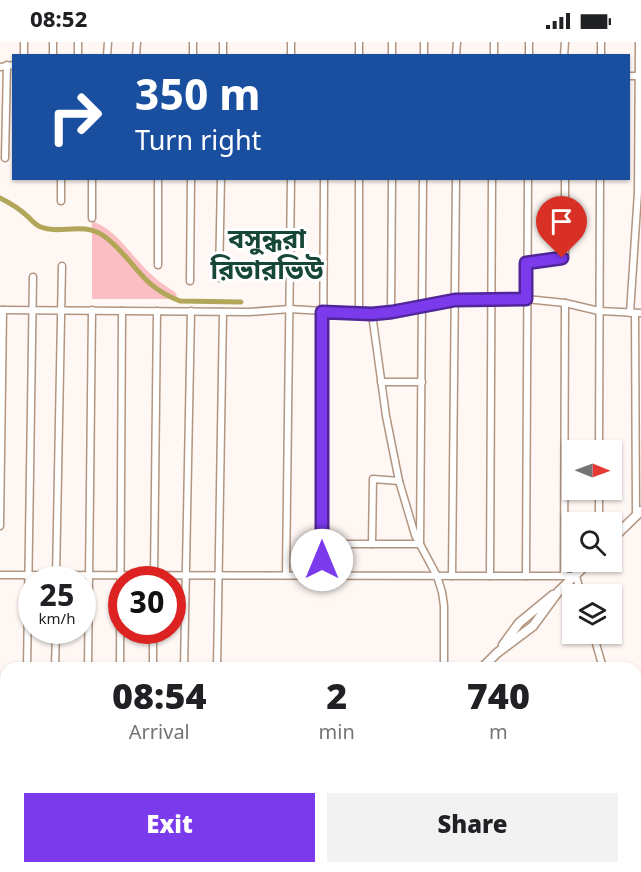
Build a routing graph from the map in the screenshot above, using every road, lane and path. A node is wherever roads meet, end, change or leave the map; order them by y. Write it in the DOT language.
graph roads {
  1 [pos="639,42"];
  2 [pos="7,66"];
  3 [pos="640,76"];
  4 [pos="5,158"];
  5 [pos="61,180"];
  6 [pos="92,180"];
  7 [pos="158,180"];
  8 [pos="191,180"];
  9 [pos="221,180"];
  10 [pos="291,180"];
  11 [pos="324,180"];
  12 [pos="359,180"];
  13 [pos="392,180"];
  14 [pos="423,180"];
  15 [pos="456,180"];
  16 [pos="492,180"];
  17 [pos="528,180"];
  18 [pos="565,180"];
  19 [pos="600,180"];
  20 [pos="61,201"];
  21 [pos="92,218"];
  22 [pos="526,263"];
  23 [pos="158,265"];
  24 [pos="62,266"];
  25 [pos="33,277"];
  26 [pos="219,279"];
  27 [pos="190,281"];
  28 [pos="490,298"];
  29 [pos="526,299"];
  30 [pos="455,300"];
  31 [pos="564,303"];
  32 [pos="423,307"];
  33 [pos="290,309"];
  34 [pos="1,310"];
  35 [pos="32,310"];
  36 [pos="61,310"];
  37 [pos="92,310"];
  38 [pos="122,311"];
  39 [pos="157,311"];
  40 [pos="600,311"];
  41 [pos="191,312"];
  42 [pos="223,312"];
  43 [pos="322,312"];
  44 [pos="392,312"];
  45 [pos="359,313"];
  46 [pos="635,313"];
  47 [pos="372,314"];
  48 [pos="381,382"];
  49 [pos="422,382"];
  50 [pos="599,440"];
  51 [pos="399,481"];
  52 [pos="638,514"];
  53 [pos="0,526"];
  54 [pos="622,529"];
  55 [pos="322,544"];
  56 [pos="372,544"];
  57 [pos="420,544"];
  58 [pos="28,566"];
  59 [pos="56,566"];
  60 [pos="88,566"];
  61 [pos="121,566"];
  62 [pos="154,566"];
  63 [pos="580,572"];
  64 [pos="0,575"];
  65 [pos="18,575"];
  66 [pos="186,575"];
  67 [pos="219,575"];
  68 [pos="286,575"];
  69 [pos="322,575"];
  70 [pos="437,576"];
  71 [pos="452,576"];
  72 [pos="490,576"];
  73 [pos="526,576"];
  74 [pos="564,576"];
  75 [pos="576,576"];
  76 [pos="578,584"];
  77 [pos="27,644"];
  78 [pos="56,644"];
  79 [pos="88,644"];
  80 [pos="120,644"];
  81 [pos="153,644"];
  82 [pos="185,644"];
  83 [pos="596,644"];
  84 [pos="27,662"];
  85 [pos="55,662"];
  86 [pos="88,662"];
  87 [pos="120,662"];
  88 [pos="153,662"];
  89 [pos="184,662"];
  90 [pos="217,662"];
  91 [pos="444,662"];
  92 [pos="488,662"];
  93 [pos="601,662"];
  1 -- 3 [label="street"];
  2 -- 4 [label="street"];
  3 -- 46 [label="street"];
  5 -- 20 [label="street"];
  6 -- 21 [label="street"];
  7 -- 23 [label="street"];
  8 -- 27 [label="street"];
  9 -- 26 [label="street"];
  10 -- 33 [label="street"];
  11 -- 43 [label="street"];
  12 -- 45 [label="street"];
  13 -- 44 [label="street"];
  14 -- 32 [label="street"];
  15 -- 30 [label="street"];
  16 -- 28 [label="street"];
  17 -- 22 [label="street"];
  18 -- 22 [label="street"];
  19 -- 40 [label="street"];
  22 -- 29 [label="street"];
  24 -- 36 [label="street"];
  25 -- 35 [label="street"];
  28 -- 29 [label="street"];
  28 -- 30 [label="street"];
  28 -- 72 [label="street"];
  29 -- 31 [label="street"];
  29 -- 73 [label="street"];
  30 -- 32 [label="street"];
  30 -- 71 [label="street"];
  31 -- 40 [label="street"];
  31 -- 74 [label="street"];
  32 -- 44 [label="street"];
  32 -- 49 [label="street"];
  33 -- 42 [label="street"];
  33 -- 43 [label="street"];
  33 -- 68 [label="street"];
  34 -- 35 [label="street"];
  34 -- 53 [label="street"];
  35 -- 36 [label="street"];
  35 -- 58 [label="street"];
  36 -- 37 [label="street"];
  36 -- 59 [label="street"];
  37 -- 38 [label="street"];
  37 -- 60 [label="street"];
  38 -- 39 [label="street"];
  38 -- 61 [label="street"];
  39 -- 41 [label="street"];
  39 -- 62 [label="street"];
  40 -- 46 [label="street"];
  40 -- 50 [label="street"];
  41 -- 42 [label="street"];
  41 -- 66 [label="street"];
  42 -- 67 [label="street"];
  43 -- 45 [label="street"];
  43 -- 55 [label="street"];
  44 -- 47 [label="street"];
  45 -- 47 [label="street"];
  46 -- 52 [label="street"];
  47 -- 48 [label="street"];
  48 -- 49 [label="street"];
  48 -- 51 [label="street"];
  49 -- 57 [label="street"];
  51 -- 56 [label="street"];
  51 -- 57 [label="street"];
  52 -- 54 [label="highway"];
  55 -- 56 [label="street"];
  55 -- 69 [label="street"];
  56 -- 57 [label="street"];
  57 -- 70 [label="street"];
  63 -- 75 [label="highway"];
  64 -- 65 [label="street"];
  66 -- 67 [label="street"];
  67 -- 68 [label="street"];
  67 -- 90 [label="street"];
  68 -- 69 [label="street"];
  69 -- 70 [label="street"];
  70 -- 71 [label="street"];
  70 -- 91 [label="street"];
  71 -- 72 [label="street"];
  72 -- 73 [label="street"];
  73 -- 74 [label="street"];
  74 -- 75 [label="street"];
  75 -- 76 [label="street"];
  75 -- 92 [label="highway"];
  77 -- 84 [label="street"];
  78 -- 85 [label="street"];
  79 -- 86 [label="street"];
  80 -- 87 [label="street"];
  81 -- 88 [label="street"];
  82 -- 89 [label="street"];
  83 -- 93 [label="street"];
}
